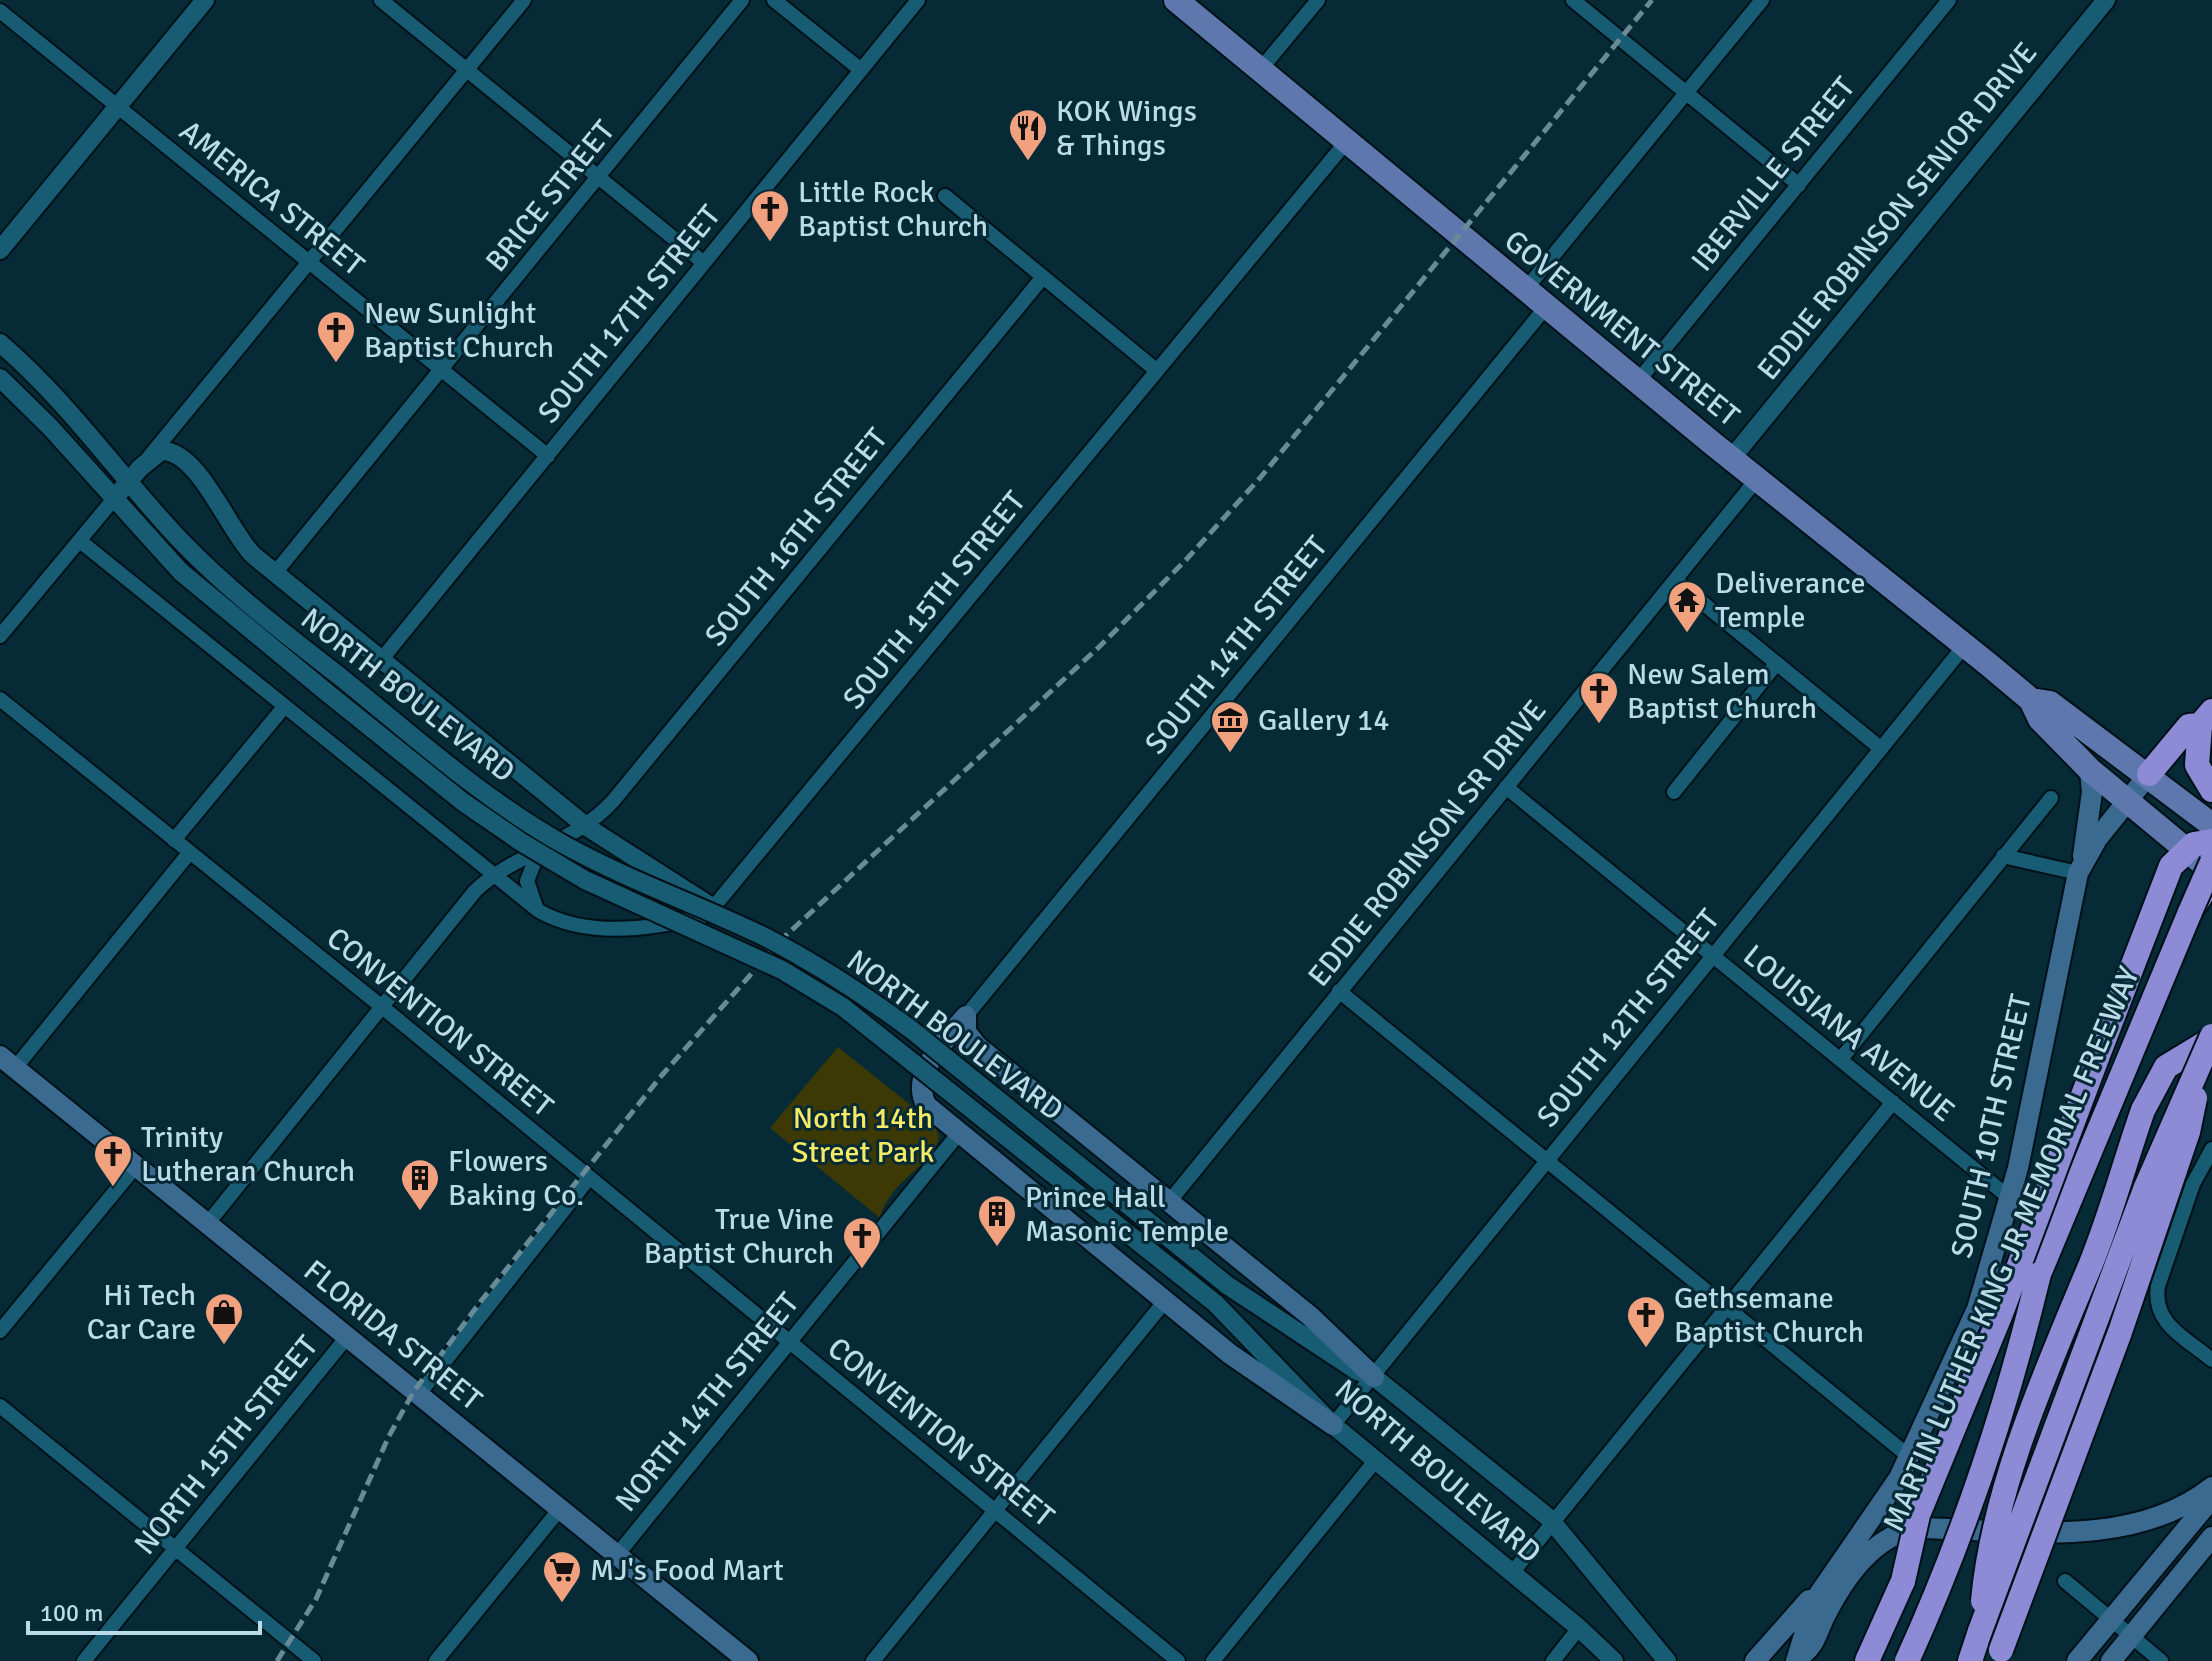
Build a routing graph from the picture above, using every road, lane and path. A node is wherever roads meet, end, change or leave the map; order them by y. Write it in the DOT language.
graph roads {
  1 [pos="205,0"];
  2 [pos="381,0"];
  3 [pos="524,0"];
  4 [pos="742,0"];
  5 [pos="774,0"];
  6 [pos="918,0"];
  7 [pos="1176,0"];
  8 [pos="1318,0"];
  9 [pos="1573,0"];
  10 [pos="1762,0"];
  11 [pos="1949,0"];
  12 [pos="2106,0"];
  13 [pos="0,11"];
  14 [pos="467,70"];
  15 [pos="861,70"];
  16 [pos="1260,70"];
  17 [pos="1685,93"];
  18 [pos="118,107"];
  19 [pos="1347,141"];
  20 [pos="599,178"];
  21 [pos="1799,185"];
  22 [pos="945,196"];
  23 [pos="0,250"];
  24 [pos="310,262"];
  25 [pos="704,263"];
  26 [pos="1043,277"];
  27 [pos="1525,290"];
  28 [pos="1546,307"];
  29 [pos="0,343"];
  30 [pos="442,369"];
  31 [pos="1156,370"];
  32 [pos="0,378"];
  33 [pos="1638,381"];
  34 [pos="548,456"];
  35 [pos="148,459"];
  36 [pos="1731,459"];
  37 [pos="1757,479"];
  38 [pos="129,482"];
  39 [pos="113,500"];
  40 [pos="80,541"];
  41 [pos="275,573"];
  42 [pos="1676,581"];
  43 [pos="0,636"];
  44 [pos="1965,645"];
  45 [pos="381,660"];
  46 [pos="1776,664"];
  47 [pos="0,699"];
  48 [pos="2031,700"];
  49 [pos="284,707"];
  50 [pos="2206,718"];
  51 [pos="1879,747"];
  52 [pos="2090,770"];
  53 [pos="2149,774"];
  54 [pos="1506,787"];
  55 [pos="2212,790"];
  56 [pos="1674,792"];
  57 [pos="2051,798"];
  58 [pos="2127,801"];
  59 [pos="2212,825"];
  60 [pos="587,827"];
  61 [pos="174,840"];
  62 [pos="2212,841"];
  63 [pos="2185,850"];
  64 [pos="190,852"];
  65 [pos="539,852"];
  66 [pos="2003,856"];
  67 [pos="2212,862"];
  68 [pos="2080,868"];
  69 [pos="2212,871"];
  70 [pos="493,876"];
  71 [pos="2212,878"];
  72 [pos="715,909"];
  73 [pos="539,911"];
  74 [pos="2190,912"];
  75 [pos="1712,955"];
  76 [pos="1339,991"];
  77 [pos="381,1006"];
  78 [pos="966,1016"];
  79 [pos="2209,1042"];
  80 [pos="1841,1059"];
  81 [pos="8,1062"];
  82 [pos="1893,1102"];
  83 [pos="959,1133"];
  84 [pos="2212,1149"];
  85 [pos="1548,1161"];
  86 [pos="136,1166"];
  87 [pos="589,1178"];
  88 [pos="2011,1199"];
  89 [pos="1169,1202"];
  90 [pos="208,1223"];
  91 [pos="2039,1274"];
  92 [pos="1165,1301"];
  93 [pos="1727,1308"];
  94 [pos="0,1331"];
  95 [pos="347,1337"];
  96 [pos="789,1343"];
  97 [pos="2212,1360"];
  98 [pos="1374,1377"];
  99 [pos="419,1394"];
  100 [pos="0,1406"];
  101 [pos="1333,1425"];
  102 [pos="1911,1458"];
  103 [pos="1375,1461"];
  104 [pos="2212,1487"];
  105 [pos="2212,1498"];
  106 [pos="560,1509"];
  107 [pos="995,1509"];
  108 [pos="1880,1511"];
  109 [pos="1552,1522"];
  110 [pos="1921,1528"];
  111 [pos="2212,1537"];
  112 [pos="175,1549"];
  113 [pos="617,1555"];
  114 [pos="1512,1573"];
  115 [pos="1903,1581"];
  116 [pos="2065,1581"];
  117 [pos="1823,1586"];
  118 [pos="2111,1621"];
  119 [pos="1579,1628"];
  120 [pos="1980,1631"];
  121 [pos="2131,1636"];
  122 [pos="1999,1656"];
  123 [pos="1796,1660"];
  124 [pos="84,1661"];
  125 [pos="314,1661"];
  126 [pos="436,1661"];
  127 [pos="748,1661"];
  128 [pos="873,1661"];
  129 [pos="1178,1661"];
  130 [pos="1213,1661"];
  131 [pos="1553,1661"];
  132 [pos="1614,1661"];
  133 [pos="1667,1661"];
  134 [pos="1755,1661"];
  135 [pos="1867,1661"];
  136 [pos="1907,1661"];
  137 [pos="1970,1661"];
  138 [pos="2077,1661"];
  139 [pos="2111,1661"];
  140 [pos="2161,1661"];
  1 -- 18 [label="street"];
  2 -- 14 [label="street"];
  3 -- 14 [label="street"];
  4 -- 20 [label="street, BRICE STREET"];
  5 -- 15 [label="street"];
  6 -- 15 [label="street, SOUTH 17TH STREET"];
  7 -- 16 [label="main road, GOVERNMENT STREET"];
  8 -- 16 [label="street"];
  9 -- 17 [label="street"];
  10 -- 17 [label="street"];
  11 -- 21 [label="street, IBERVILLE STREET"];
  12 -- 36 [label="street, EDDIE ROBINSON SENIOR DRIVE"];
  13 -- 18 [label="street, AMERICA STREET"];
  14 -- 20 [label="street"];
  14 -- 24 [label="street"];
  15 -- 25 [label="street, SOUTH 17TH STREET"];
  16 -- 19 [label="main road, GOVERNMENT STREET"];
  17 -- 21 [label="street"];
  17 -- 27 [label="street"];
  18 -- 23 [label="street"];
  18 -- 24 [label="street, AMERICA STREET"];
  19 -- 27 [label="main road, GOVERNMENT STREET"];
  19 -- 31 [label="street, SOUTH 15TH STREET"];
  20 -- 25 [label="street"];
  20 -- 30 [label="street, BRICE STREET"];
  21 -- 33 [label="street, IBERVILLE STREET"];
  22 -- 26 [label="street"];
  24 -- 30 [label="street, AMERICA STREET"];
  24 -- 35 [label="street"];
  25 -- 34 [label="street, SOUTH 17TH STREET"];
  26 -- 31 [label="street"];
  26 -- 60 [label="street, SOUTH 16TH STREET"];
  27 -- 28 [label="main road, GOVERNMENT STREET"];
  28 -- 33 [label="main road, GOVERNMENT STREET"];
  28 -- 78 [label="street, SOUTH 14TH STREET"];
  29 -- 38 [label="street, NORTH BOULEVARD"];
  30 -- 34 [label="street, AMERICA STREET"];
  30 -- 41 [label="street, BRICE STREET"];
  31 -- 72 [label="street, SOUTH 15TH STREET"];
  32 -- 39 [label="street, NORTH BOULEVARD"];
  33 -- 36 [label="main road, GOVERNMENT STREET"];
  34 -- 45 [label="street, SOUTH 17TH STREET"];
  35 -- 38 [label="street"];
  35 -- 41 [label="street, NORTH BOULEVARD"];
  36 -- 37 [label="main road, GOVERNMENT STREET"];
  37 -- 42 [label="street, EDDIE ROBINSON SR DRIVE"];
  37 -- 44 [label="main road, GOVERNMENT STREET"];
  38 -- 39 [label="street"];
  38 -- 98 [label="street, NORTH BOULEVARD, bridge"];
  39 -- 40 [label="street"];
  39 -- 101 [label="street, NORTH BOULEVARD, bridge"];
  40 -- 43 [label="street"];
  40 -- 49 [label="street"];
  41 -- 45 [label="street, NORTH BOULEVARD"];
  42 -- 46 [label="street"];
  42 -- 54 [label="street, EDDIE ROBINSON SR DRIVE"];
  44 -- 48 [label="main road, GOVERNMENT STREET"];
  44 -- 51 [label="street, SOUTH 12TH STREET"];
  45 -- 60 [label="street, NORTH BOULEVARD"];
  46 -- 51 [label="street"];
  46 -- 56 [label="street"];
  47 -- 61 [label="street, CONVENTION STREET"];
  48 -- 52 [label="main road, GOVERNMENT STREET"];
  48 -- 53 [label="main road, GOVERNMENT STREET"];
  49 -- 61 [label="street"];
  49 -- 70 [label="street"];
  50 -- 53 [label="highway"];
  50 -- 55 [label="highway"];
  51 -- 75 [label="street, SOUTH 12TH STREET"];
  52 -- 58 [label="main road, GOVERNMENT STREET"];
  52 -- 68 [label="main road"];
  53 -- 58 [label="main road, SOUTH 10TH STREET"];
  53 -- 59 [label="main road, GOVERNMENT STREET"];
  54 -- 75 [label="street, LOUISIANA AVENUE"];
  54 -- 76 [label="street, EDDIE ROBINSON SR DRIVE"];
  57 -- 66 [label="street"];
  58 -- 63 [label="main road, GOVERNMENT STREET"];
  58 -- 68 [label="main road, SOUTH 10TH STREET"];
  60 -- 65 [label="street, SOUTH 16TH STREET"];
  60 -- 72 [label="street, NORTH BOULEVARD"];
  61 -- 64 [label="street, CONVENTION STREET"];
  62 -- 63 [label="highway"];
  63 -- 69 [label="main road, GOVERNMENT STREET"];
  63 -- 115 [label="highway, bridge"];
  64 -- 77 [label="street, CONVENTION STREET"];
  64 -- 81 [label="street"];
  65 -- 70 [label="street, SOUTH 16TH STREET"];
  65 -- 73 [label="street"];
  66 -- 68 [label="street"];
  66 -- 80 [label="street"];
  67 -- 74 [label="highway, MARTIN LUTHER KING JR MEMORIAL FREEWAY, bridge"];
  68 -- 88 [label="main road, SOUTH 10TH STREET"];
  70 -- 73 [label="street"];
  70 -- 77 [label="street, SOUTH 16TH STREET"];
  71 -- 74 [label="highway, bridge"];
  72 -- 73 [label="street"];
  74 -- 91 [label="highway, MARTIN LUTHER KING JR MEMORIAL FREEWAY"];
  75 -- 80 [label="street, LOUISIANA AVENUE"];
  75 -- 85 [label="street, SOUTH 12TH STREET"];
  76 -- 85 [label="street"];
  76 -- 89 [label="street, EDDIE ROBINSON SR DRIVE"];
  77 -- 87 [label="street, CONVENTION STREET"];
  77 -- 90 [label="street, SOUTH 16TH STREET"];
  78 -- 83 [label="main road"];
  78 -- 89 [label="main road"];
  79 -- 120 [label="highway, bridge"];
  79 -- 120 [label="highway, bridge"];
  79 -- 122 [label="highway, bridge"];
  80 -- 82 [label="street, LOUISIANA AVENUE"];
  81 -- 86 [label="main road, FLORIDA STREET"];
  82 -- 88 [label="street, LOUISIANA AVENUE"];
  82 -- 93 [label="street"];
  83 -- 92 [label="main road"];
  83 -- 96 [label="street, NORTH 14TH STREET"];
  84 -- 97 [label="street"];
  85 -- 93 [label="street"];
  85 -- 98 [label="street, SOUTH 12TH STREET"];
  86 -- 90 [label="main road, FLORIDA STREET"];
  86 -- 94 [label="street"];
  87 -- 96 [label="street, CONVENTION STREET"];
  87 -- 99 [label="street"];
  88 -- 102 [label="main road, SOUTH 10TH STREET"];
  89 -- 98 [label="main road"];
  90 -- 95 [label="main road, FLORIDA STREET"];
  91 -- 115 [label="highway, MARTIN LUTHER KING JR MEMORIAL FREEWAY, bridge"];
  91 -- 136 [label="highway, bridge"];
  92 -- 101 [label="main road"];
  92 -- 107 [label="street"];
  93 -- 102 [label="street"];
  93 -- 109 [label="street"];
  95 -- 99 [label="main road, FLORIDA STREET"];
  95 -- 112 [label="street, NORTH 15TH STREET"];
  96 -- 107 [label="street, CONVENTION STREET"];
  96 -- 113 [label="street, NORTH 14TH STREET"];
  98 -- 101 [label="street, SOUTH 12TH STREET"];
  98 -- 109 [label="street, NORTH BOULEVARD"];
  99 -- 106 [label="main road, FLORIDA STREET"];
  100 -- 112 [label="street"];
  101 -- 103 [label="street, NORTH BOULEVARD"];
  102 -- 108 [label="main road, SOUTH 10TH STREET"];
  103 -- 114 [label="street, NORTH BOULEVARD"];
  103 -- 130 [label="street"];
  104 -- 110 [label="main road"];
  105 -- 118 [label="main road"];
  106 -- 113 [label="main road, FLORIDA STREET"];
  106 -- 126 [label="street"];
  107 -- 128 [label="street"];
  107 -- 129 [label="street, CONVENTION STREET"];
  108 -- 110 [label="main road"];
  108 -- 117 [label="main road, SOUTH 10TH STREET"];
  109 -- 114 [label="street"];
  109 -- 133 [label="street, NORTH BOULEVARD"];
  110 -- 123 [label="main road"];
  111 -- 121 [label="main road"];
  112 -- 124 [label="street, NORTH 15TH STREET"];
  112 -- 125 [label="street"];
  113 -- 127 [label="main road, FLORIDA STREET"];
  114 -- 119 [label="street, NORTH BOULEVARD"];
  115 -- 135 [label="highway, MARTIN LUTHER KING JR MEMORIAL FREEWAY"];
  116 -- 118 [label="street"];
  117 -- 123 [label="main road, SOUTH 10TH STREET"];
  117 -- 134 [label="main road"];
  118 -- 121 [label="street"];
  118 -- 138 [label="main road"];
  119 -- 131 [label="street"];
  119 -- 132 [label="street, NORTH BOULEVARD"];
  120 -- 137 [label="highway"];
  121 -- 139 [label="main road"];
  121 -- 140 [label="street"];
}
